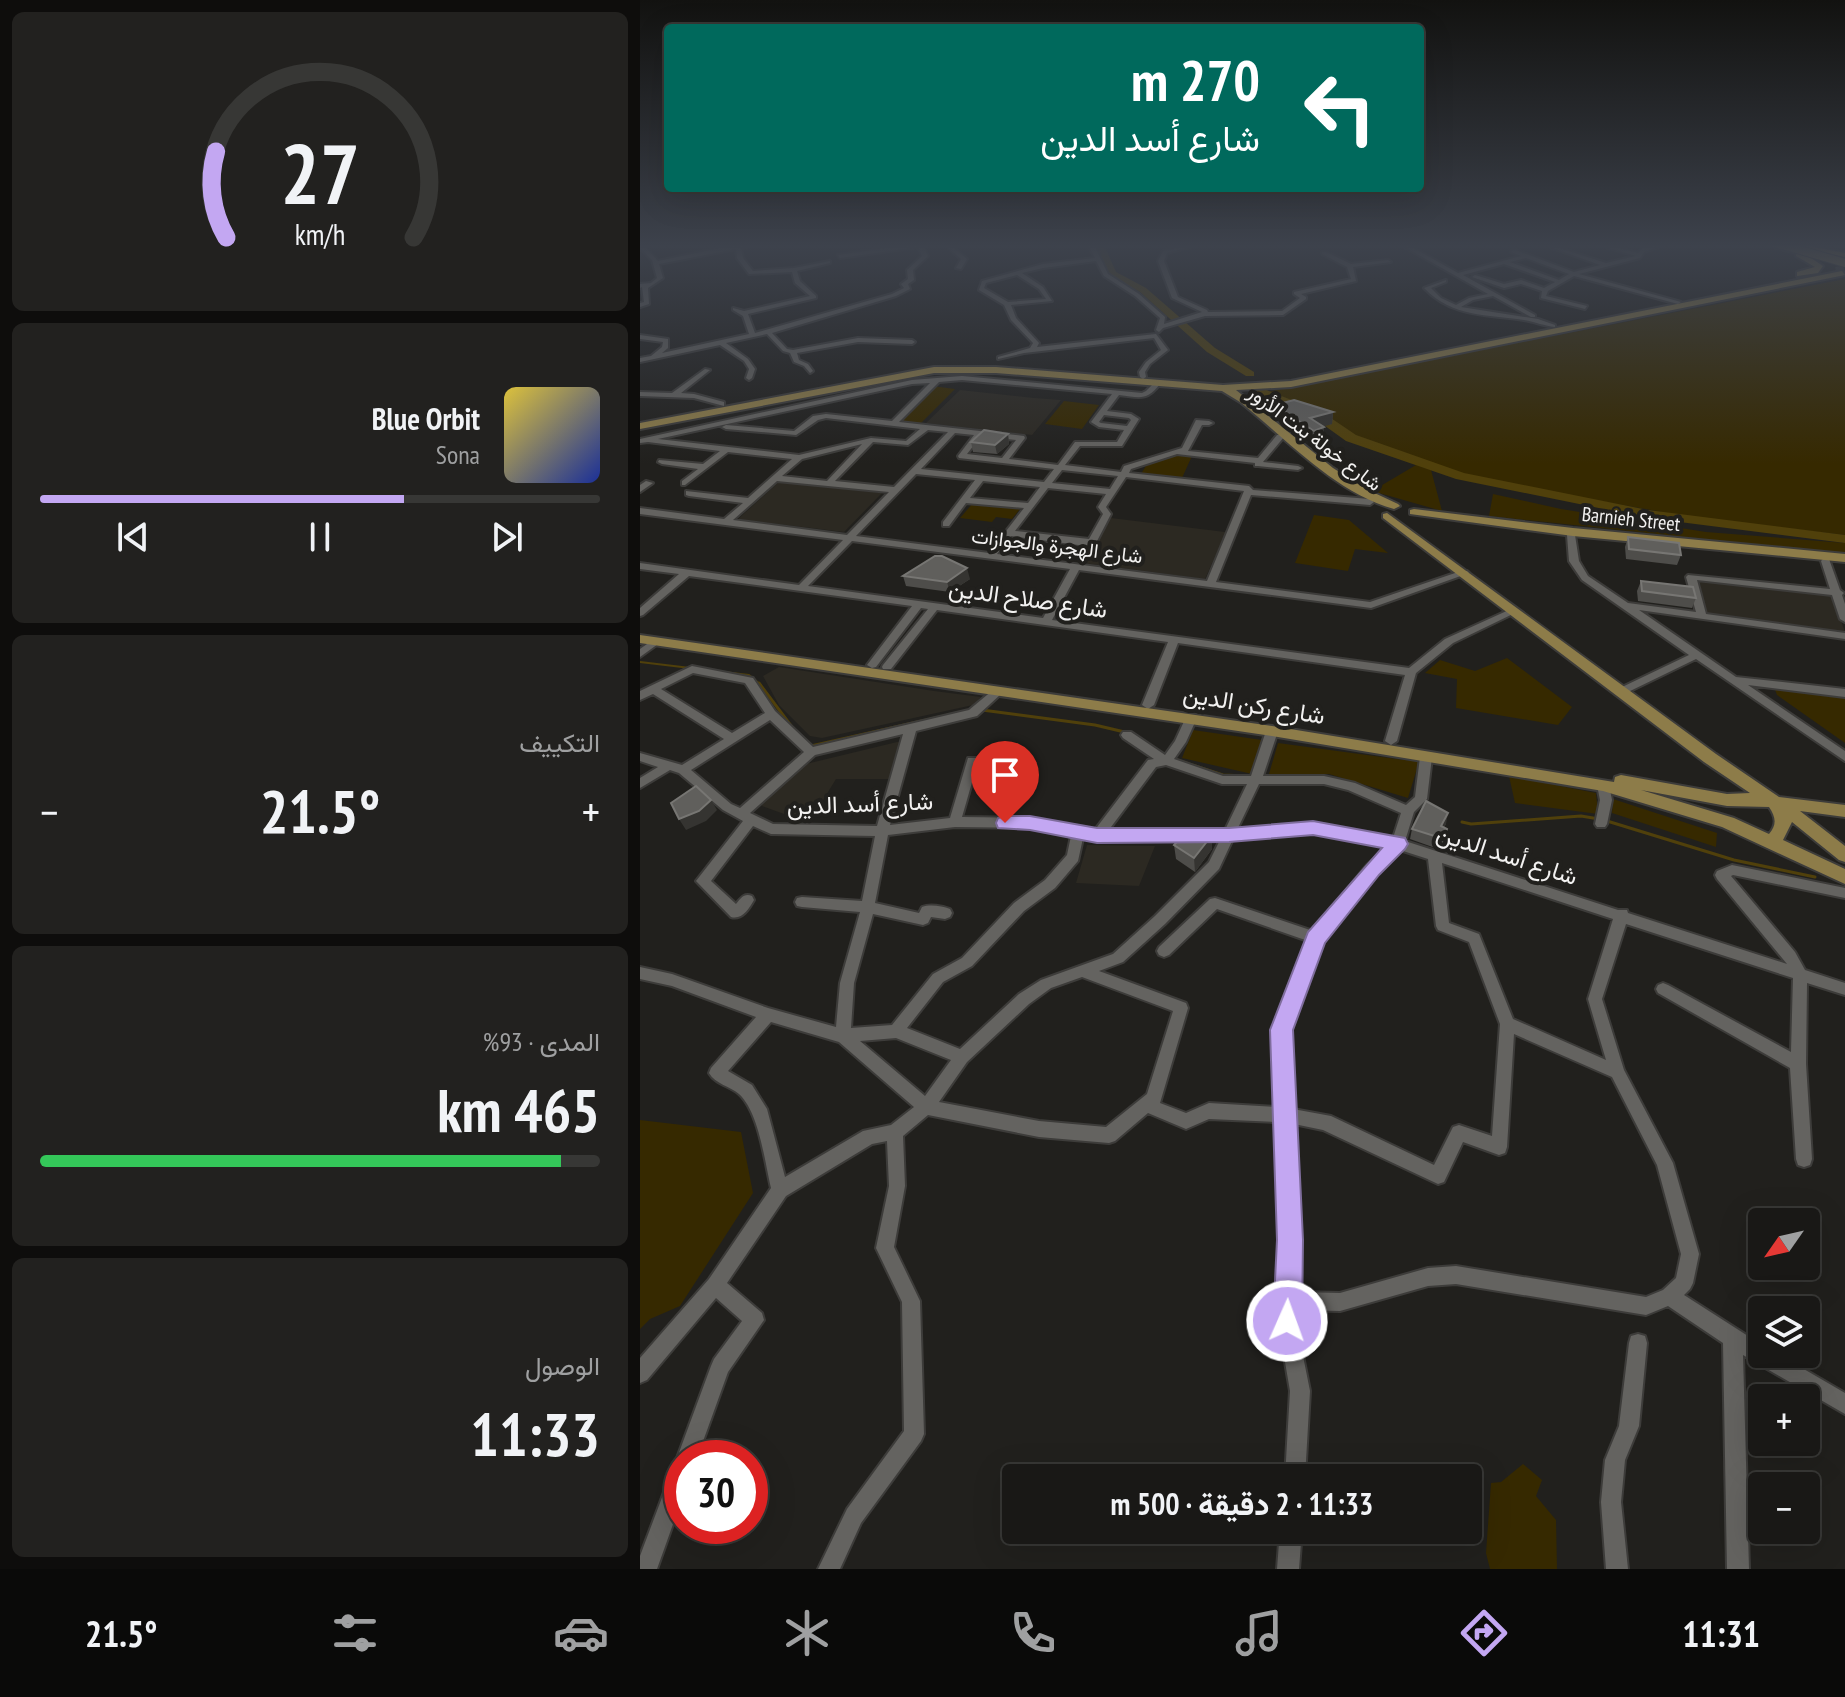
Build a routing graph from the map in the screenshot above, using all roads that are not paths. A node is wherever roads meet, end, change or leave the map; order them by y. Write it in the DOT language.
graph roads {
  1 [pos="746,318"];
  2 [pos="818,318"];
  3 [pos="1013,318"];
  4 [pos="1163,318"];
  5 [pos="1193,318"];
  6 [pos="1536,318"];
  7 [pos="1594,318"];
  8 [pos="1613,318"];
  9 [pos="1553,326"];
  10 [pos="1161,327"];
  11 [pos="768,332"];
  12 [pos="753,335"];
  13 [pos="1156,336"];
  14 [pos="640,337"];
  15 [pos="912,342"];
  16 [pos="722,343"];
  17 [pos="1033,349"];
  18 [pos="793,352"];
  19 [pos="654,356"];
  20 [pos="1000,358"];
  21 [pos="640,360"];
  22 [pos="707,370"];
  23 [pos="810,371"];
  24 [pos="1105,374"];
  25 [pos="1143,377"];
  26 [pos="749,378"];
  27 [pos="938,379"];
  28 [pos="1156,384"];
  29 [pos="1232,391"];
  30 [pos="1117,393"];
  31 [pos="640,394"];
  32 [pos="674,395"];
  33 [pos="721,404"];
  34 [pos="640,419"];
  35 [pos="894,423"];
  36 [pos="1209,423"];
  37 [pos="640,426"];
  38 [pos="726,427"];
  39 [pos="927,427"];
  40 [pos="954,430"];
  41 [pos="979,433"];
  42 [pos="1280,437"];
  43 [pos="871,440"];
  44 [pos="641,441"];
  45 [pos="682,445"];
  46 [pos="727,449"];
  47 [pos="1177,452"];
  48 [pos="799,457"];
  49 [pos="1260,461"];
  50 [pos="1003,462"];
  51 [pos="1063,464"];
  52 [pos="705,467"];
  53 [pos="1298,468"];
  54 [pos="914,471"];
  55 [pos="1125,471"];
  56 [pos="776,478"];
  57 [pos="980,479"];
  58 [pos="649,483"];
  59 [pos="685,483"];
  60 [pos="829,483"];
  61 [pos="1047,486"];
  62 [pos="640,489"];
  63 [pos="896,490"];
  64 [pos="1112,492"];
  65 [pos="1250,492"];
  66 [pos="689,493"];
  67 [pos="964,500"];
  68 [pos="750,501"];
  69 [pos="1370,502"];
  70 [pos="1029,506"];
  71 [pos="640,511"];
  72 [pos="1388,512"];
  73 [pos="727,521"];
  74 [pos="1416,523"];
  75 [pos="946,524"];
  76 [pos="1010,533"];
  77 [pos="1571,535"];
  78 [pos="846,538"];
  79 [pos="991,556"];
  80 [pos="1826,561"];
  81 [pos="1845,561"];
  82 [pos="640,566"];
  83 [pos="1076,567"];
  84 [pos="687,572"];
  85 [pos="1464,573"];
  86 [pos="1211,583"];
  87 [pos="801,588"];
  88 [pos="1839,593"];
  89 [pos="919,604"];
  90 [pos="935,606"];
  91 [pos="1625,606"];
  92 [pos="1514,611"];
  93 [pos="640,613"];
  94 [pos="1844,614"];
  95 [pos="1702,616"];
  96 [pos="1046,621"];
  97 [pos="640,632"];
  98 [pos="1845,636"];
  99 [pos="1174,639"];
  100 [pos="647,640"];
  101 [pos="640,654"];
  102 [pos="1697,655"];
  103 [pos="879,666"];
  104 [pos="1411,672"];
  105 [pos="1733,680"];
  106 [pos="653,689"];
  107 [pos="1622,691"];
  108 [pos="997,692"];
  109 [pos="1845,693"];
  110 [pos="640,696"];
  111 [pos="1148,705"];
  112 [pos="771,714"];
  113 [pos="1190,720"];
  114 [pos="911,727"];
  115 [pos="1272,731"];
  116 [pos="1127,735"];
  117 [pos="733,739"];
  118 [pos="1391,741"];
  119 [pos="811,752"];
  120 [pos="640,757"];
  121 [pos="1426,757"];
  122 [pos="1845,757"];
  123 [pos="1169,758"];
  124 [pos="1710,758"];
  125 [pos="667,767"];
  126 [pos="683,770"];
  127 [pos="1028,778"];
  128 [pos="1255,780"];
  129 [pos="640,784"];
  130 [pos="1604,793"];
  131 [pos="1727,800"];
  132 [pos="1774,802"];
  133 [pos="1410,808"];
  134 [pos="1845,811"];
  135 [pos="747,816"];
  136 [pos="955,822"];
  137 [pos="1728,822"];
  138 [pos="1601,824"];
  139 [pos="882,831"];
  140 [pos="1078,834"];
  141 [pos="1229,835"];
  142 [pos="1097,836"];
  143 [pos="1772,841"];
  144 [pos="1398,844"];
  145 [pos="1434,855"];
  146 [pos="1845,855"];
  147 [pos="1845,877"];
  148 [pos="1845,893"];
  149 [pos="747,900"];
  150 [pos="802,902"];
  151 [pos="866,907"];
  152 [pos="945,913"];
  153 [pos="1622,914"];
  154 [pos="1316,938"];
  155 [pos="1164,951"];
  156 [pos="1084,972"];
  157 [pos="640,973"];
  158 [pos="1800,974"];
  159 [pos="1663,989"];
  160 [pos="1845,989"];
  161 [pos="768,1015"];
  162 [pos="1507,1024"];
  163 [pos="896,1031"];
  164 [pos="843,1036"];
  165 [pos="962,1057"];
  166 [pos="1798,1064"];
  167 [pos="1617,1072"];
  168 [pos="1147,1105"];
  169 [pos="926,1107"];
  170 [pos="1285,1115"];
  171 [pos="895,1132"];
  172 [pos="1804,1159"];
  173 [pos="780,1190"];
  174 [pos="715,1285"];
  175 [pos="1669,1296"];
  176 [pos="1288,1301"];
  177 [pos="1732,1338"];
  178 [pos="1638,1343"];
  179 [pos="640,1373"];
  180 [pos="1845,1404"];
  181 [pos="694,1440"];
  182 [pos="1296,1464"];
  183 [pos="664,1520"];
  184 [pos="1290,1544"];
  185 [pos="646,1569"];
  186 [pos="829,1569"];
  187 [pos="1288,1569"];
  188 [pos="1617,1569"];
  189 [pos="1738,1569"];
  1 -- 12 [label="street"];
  2 -- 11 [label="street"];
  3 -- 17 [label="street"];
  4 -- 10 [label="street"];
  5 -- 10 [label="street"];
  6 -- 9 [label="street"];
  7 -- 9 [label="main road"];
  8 -- 29 [label="main road, شارع خولة بنت الأزور"];
  9 -- 29 [label="main road"];
  10 -- 13 [label="street"];
  11 -- 12 [label="street"];
  11 -- 18 [label="street"];
  12 -- 16 [label="street"];
  13 -- 17 [label="street"];
  13 -- 25 [label="street"];
  14 -- 19 [label="street"];
  15 -- 18 [label="street"];
  16 -- 19 [label="street"];
  16 -- 26 [label="street"];
  17 -- 20 [label="street"];
  18 -- 23 [label="street"];
  19 -- 21 [label="street"];
  22 -- 32 [label="street"];
  24 -- 25 [label="main road"];
  24 -- 29 [label="main road"];
  24 -- 33 [label="main road"];
  25 -- 29 [label="main road"];
  27 -- 30 [label="street"];
  27 -- 35 [label="street"];
  27 -- 44 [label="street"];
  28 -- 29 [label="main road, شارع خولة بنت الأزور"];
  28 -- 30 [label="street"];
  28 -- 37 [label="main road, شارع خولة بنت الأزور"];
  29 -- 42 [label="main road, شارع خولة بنت الأزور"];
  29 -- 72 [label="main road, شارع خولة بنت الأزور"];
  30 -- 51 [label="street"];
  31 -- 32 [label="street"];
  32 -- 33 [label="street"];
  33 -- 34 [label="main road"];
  35 -- 38 [label="street"];
  35 -- 39 [label="street"];
  36 -- 47 [label="street"];
  39 -- 40 [label="street"];
  39 -- 43 [label="street"];
  40 -- 41 [label="street"];
  40 -- 54 [label="street"];
  41 -- 50 [label="street"];
  41 -- 50 [label="street"];
  42 -- 49 [label="street"];
  42 -- 69 [label="main road, شارع خولة بنت الأزور"];
  43 -- 48 [label="street"];
  43 -- 60 [label="street"];
  44 -- 45 [label="street"];
  45 -- 46 [label="street"];
  45 -- 52 [label="street"];
  46 -- 48 [label="street"];
  46 -- 52 [label="street"];
  47 -- 49 [label="street"];
  47 -- 55 [label="street"];
  48 -- 56 [label="street"];
  49 -- 53 [label="street"];
  50 -- 51 [label="street"];
  51 -- 55 [label="street"];
  51 -- 61 [label="street"];
  52 -- 59 [label="street"];
  54 -- 57 [label="street"];
  54 -- 63 [label="street"];
  55 -- 64 [label="street"];
  55 -- 65 [label="street"];
  56 -- 60 [label="street"];
  56 -- 68 [label="street"];
  57 -- 61 [label="street"];
  57 -- 67 [label="street"];
  58 -- 62 [label="street"];
  60 -- 63 [label="street"];
  61 -- 64 [label="street"];
  61 -- 70 [label="street"];
  63 -- 78 [label="street"];
  64 -- 76 [label="street"];
  65 -- 69 [label="street"];
  65 -- 86 [label="street"];
  66 -- 68 [label="street"];
  67 -- 70 [label="street"];
  67 -- 75 [label="street"];
  68 -- 73 [label="street"];
  69 -- 72 [label="main road, شارع خولة بنت الأزور"];
  70 -- 76 [label="street"];
  71 -- 73 [label="street, شارع الهجرة والجوازات"];
  72 -- 74 [label="main road"];
  72 -- 74 [label="main road"];
  73 -- 78 [label="street, شارع الهجرة والجوازات"];
  74 -- 77 [label="main road, Barnieh Street"];
  74 -- 81 [label="main road, Barnieh Street"];
  74 -- 85 [label="main road"];
  76 -- 79 [label="street"];
  77 -- 80 [label="main road, Barnieh Street"];
  77 -- 91 [label="street"];
  78 -- 79 [label="street, شارع الهجرة والجوازات"];
  78 -- 87 [label="street"];
  79 -- 83 [label="street, شارع الهجرة والجوازات"];
  80 -- 81 [label="main road, Barnieh Street"];
  80 -- 88 [label="street"];
  82 -- 84 [label="street, شارع صلاح الدين"];
  83 -- 86 [label="street, شارع الهجرة والجوازات"];
  83 -- 96 [label="street"];
  84 -- 87 [label="street, شارع صلاح الدين"];
  84 -- 93 [label="street"];
  85 -- 86 [label="street, شارع الهجرة والجوازات"];
  85 -- 92 [label="main road"];
  87 -- 89 [label="street, شارع صلاح الدين"];
  88 -- 94 [label="street"];
  88 -- 95 [label="street"];
  89 -- 90 [label="street, شارع صلاح الدين"];
  89 -- 103 [label="street"];
  90 -- 96 [label="street, شارع صلاح الدين"];
  90 -- 103 [label="street"];
  91 -- 95 [label="street"];
  91 -- 102 [label="street"];
  92 -- 104 [label="street"];
  92 -- 107 [label="main road"];
  95 -- 98 [label="street"];
  96 -- 99 [label="street, شارع صلاح الدين"];
  97 -- 103 [label="main road, شارع ركن الدين"];
  99 -- 104 [label="street, شارع صلاح الدين"];
  99 -- 111 [label="street"];
  100 -- 101 [label="street"];
  100 -- 108 [label="main road, شارع ركن الدين"];
  102 -- 105 [label="street"];
  102 -- 107 [label="street"];
  103 -- 111 [label="main road, شارع ركن الدين"];
  104 -- 118 [label="street"];
  105 -- 109 [label="street"];
  105 -- 122 [label="street"];
  106 -- 110 [label="street"];
  106 -- 112 [label="street"];
  106 -- 117 [label="street"];
  107 -- 124 [label="main road"];
  108 -- 113 [label="main road, شارع ركن الدين"];
  108 -- 114 [label="street"];
  111 -- 118 [label="main road, شارع ركن الدين"];
  112 -- 117 [label="street"];
  112 -- 119 [label="street"];
  113 -- 115 [label="main road, شارع ركن الدين"];
  113 -- 123 [label="street"];
  114 -- 119 [label="street"];
  114 -- 139 [label="street"];
  115 -- 121 [label="main road, شارع ركن الدين"];
  115 -- 128 [label="street"];
  116 -- 123 [label="street"];
  117 -- 126 [label="street"];
  118 -- 131 [label="main road, شارع ركن الدين"];
  119 -- 135 [label="street"];
  120 -- 125 [label="street, شارع أسد الدين"];
  121 -- 130 [label="main road, شارع ركن الدين"];
  121 -- 133 [label="street"];
  123 -- 128 [label="street"];
  123 -- 142 [label="street"];
  124 -- 131 [label="main road"];
  124 -- 132 [label="main road"];
  125 -- 126 [label="street, شارع أسد الدين"];
  125 -- 129 [label="street"];
  126 -- 135 [label="street, شارع أسد الدين"];
  127 -- 136 [label="street"];
  128 -- 133 [label="street"];
  128 -- 141 [label="street"];
  130 -- 137 [label="main road, شارع ركن الدين"];
  130 -- 138 [label="street"];
  131 -- 132 [label="main road, شارع ركن الدين"];
  131 -- 137 [label="main road"];
  132 -- 134 [label="main road, شارع ركن الدين"];
  132 -- 143 [label="main road"];
  132 -- 146 [label="main road"];
  133 -- 144 [label="street"];
  135 -- 139 [label="street, شارع أسد الدين"];
  135 -- 149 [label="street"];
  136 -- 139 [label="street, شارع أسد الدين"];
  136 -- 140 [label="street, شارع أسد الدين"];
  137 -- 143 [label="main road, شارع ركن الدين"];
  139 -- 151 [label="street"];
  140 -- 142 [label="street, شارع أسد الدين"];
  140 -- 163 [label="street"];
  141 -- 142 [label="street, شارع أسد الدين"];
  141 -- 144 [label="street, شارع أسد الدين"];
  141 -- 156 [label="street"];
  143 -- 147 [label="main road, شارع ركن الدين"];
  144 -- 145 [label="street, شارع أسد الدين"];
  144 -- 154 [label="street"];
  145 -- 153 [label="street, شارع أسد الدين"];
  145 -- 162 [label="street"];
  148 -- 158 [label="street"];
  150 -- 151 [label="street"];
  151 -- 152 [label="street"];
  151 -- 164 [label="street"];
  153 -- 158 [label="street, شارع أسد الدين"];
  153 -- 167 [label="street"];
  154 -- 155 [label="street"];
  154 -- 170 [label="street"];
  156 -- 165 [label="street"];
  156 -- 168 [label="street"];
  157 -- 161 [label="street"];
  158 -- 160 [label="street, شارع أسد الدين"];
  158 -- 166 [label="street"];
  159 -- 166 [label="street"];
  161 -- 164 [label="street"];
  161 -- 173 [label="street"];
  162 -- 167 [label="street"];
  162 -- 170 [label="street"];
  163 -- 164 [label="street"];
  163 -- 165 [label="street"];
  164 -- 169 [label="street"];
  165 -- 169 [label="street"];
  166 -- 172 [label="street"];
  167 -- 175 [label="street"];
  168 -- 169 [label="street"];
  168 -- 170 [label="street"];
  169 -- 171 [label="street"];
  170 -- 176 [label="street"];
  171 -- 173 [label="street"];
  171 -- 186 [label="street"];
  173 -- 174 [label="street"];
  174 -- 179 [label="street"];
  174 -- 181 [label="street"];
  175 -- 176 [label="street"];
  175 -- 177 [label="street"];
  176 -- 182 [label="street"];
  177 -- 180 [label="street"];
  177 -- 189 [label="street"];
  178 -- 188 [label="street"];
  183 -- 185 [label="street"];
  184 -- 187 [label="street"];
}
